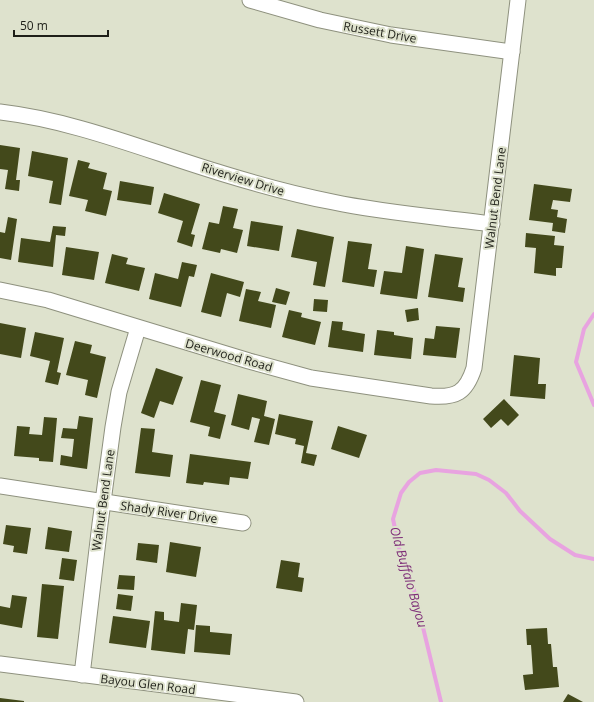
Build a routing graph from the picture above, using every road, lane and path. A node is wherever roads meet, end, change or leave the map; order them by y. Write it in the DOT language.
graph roads {
  1 [pos="250,0"];
  2 [pos="518,0"];
  3 [pos="512,52"];
  4 [pos="0,112"];
  5 [pos="492,224"];
  6 [pos="0,290"];
  7 [pos="138,328"];
  8 [pos="461,392"];
  9 [pos="0,486"];
  10 [pos="103,502"];
  11 [pos="243,523"];
  12 [pos="0,664"];
  13 [pos="82,675"];
  14 [pos="296,702"];
  1 -- 3 [label="street, Russett Drive"];
  2 -- 3 [label="street, Walnut Bend Lane"];
  3 -- 5 [label="street, Walnut Bend Lane"];
  4 -- 5 [label="street, Riverview Drive"];
  5 -- 8 [label="street, Walnut Bend Lane"];
  6 -- 7 [label="street, Deerwood Road"];
  7 -- 8 [label="street, Deerwood Road"];
  7 -- 10 [label="street, Walnut Bend Lane"];
  9 -- 10 [label="street, Shady River Drive"];
  10 -- 11 [label="street, Shady River Drive"];
  10 -- 13 [label="street, Walnut Bend Lane"];
  12 -- 13 [label="street, Bayou Glen Road"];
  13 -- 14 [label="street, Bayou Glen Road"];
}
